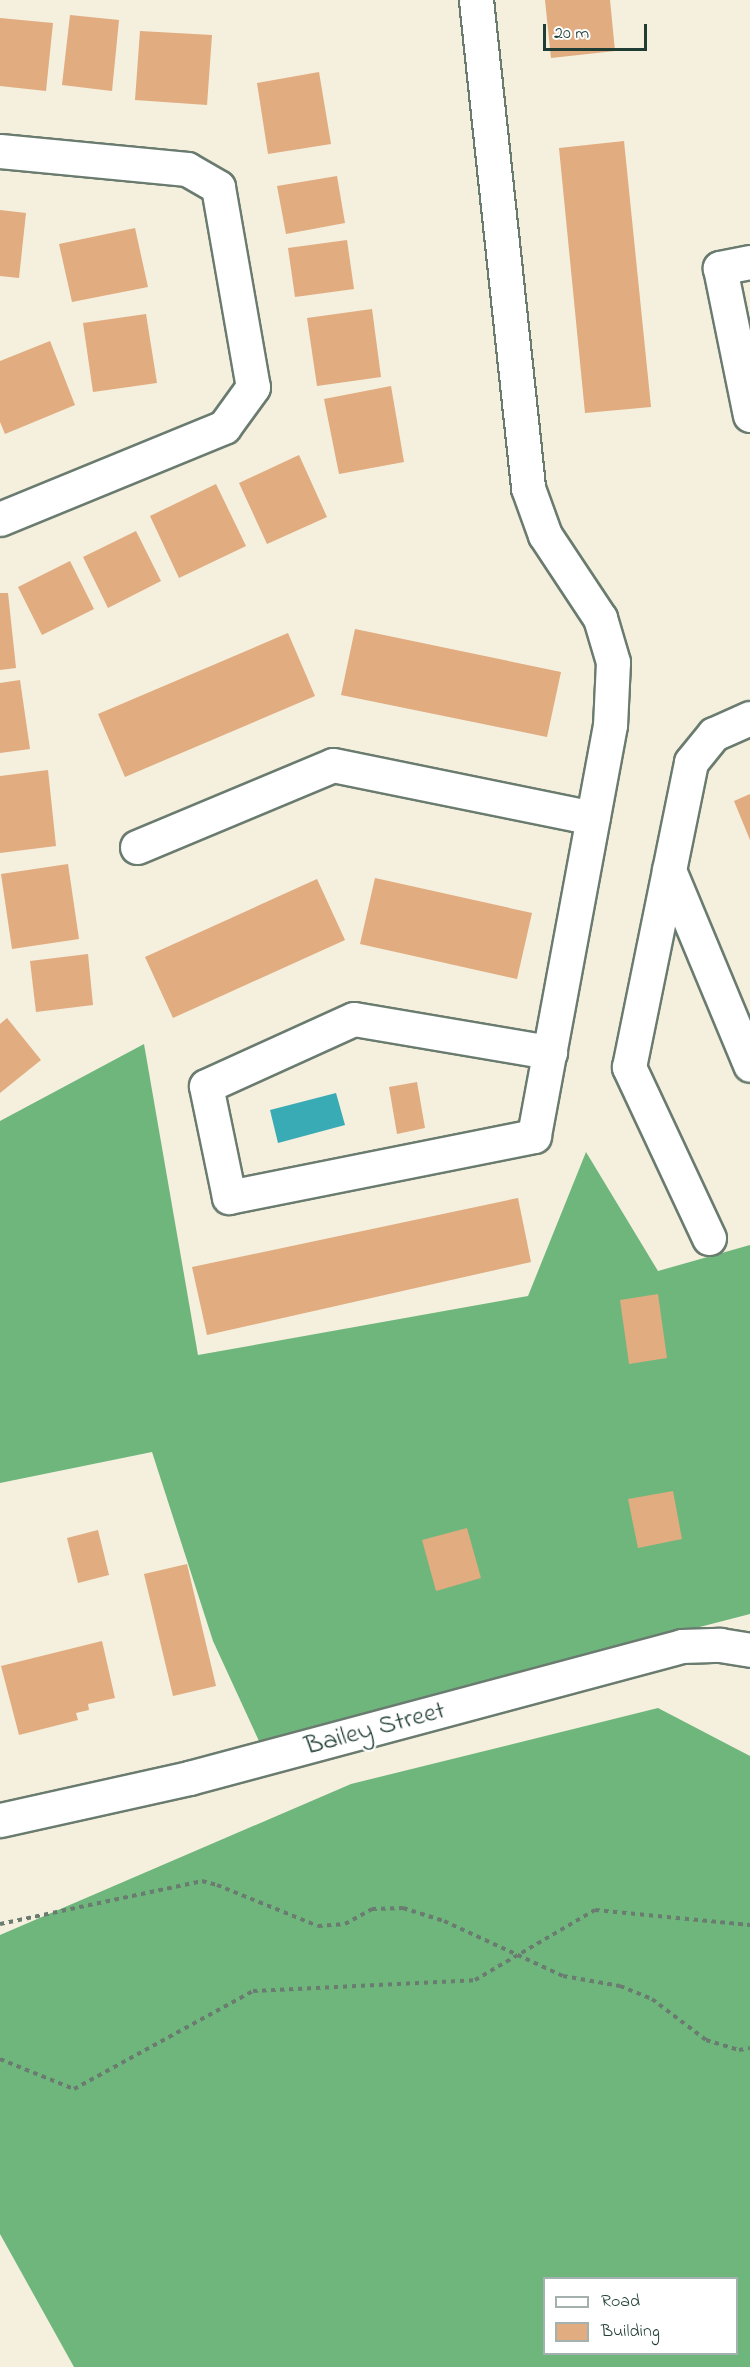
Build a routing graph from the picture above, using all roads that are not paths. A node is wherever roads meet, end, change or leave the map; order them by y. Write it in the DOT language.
graph roads {
  1 [pos="476,0"];
  2 [pos="0,151"];
  3 [pos="750,262"];
  4 [pos="750,415"];
  5 [pos="0,519"];
  6 [pos="750,718"];
  7 [pos="593,818"];
  8 [pos="137,847"];
  9 [pos="669,870"];
  10 [pos="550,1052"];
  11 [pos="750,1065"];
  12 [pos="709,1238"];
  13 [pos="750,1650"];
  14 [pos="0,1820"];
  1 -- 7 [label="street"];
  2 -- 5 [label="street"];
  3 -- 4 [label="street"];
  6 -- 9 [label="street"];
  7 -- 8 [label="street"];
  7 -- 10 [label="street"];
  9 -- 11 [label="street"];
  9 -- 12 [label="street"];
  10 -- 10 [label="street"];
  13 -- 14 [label="street, Bailey Street"];
}
